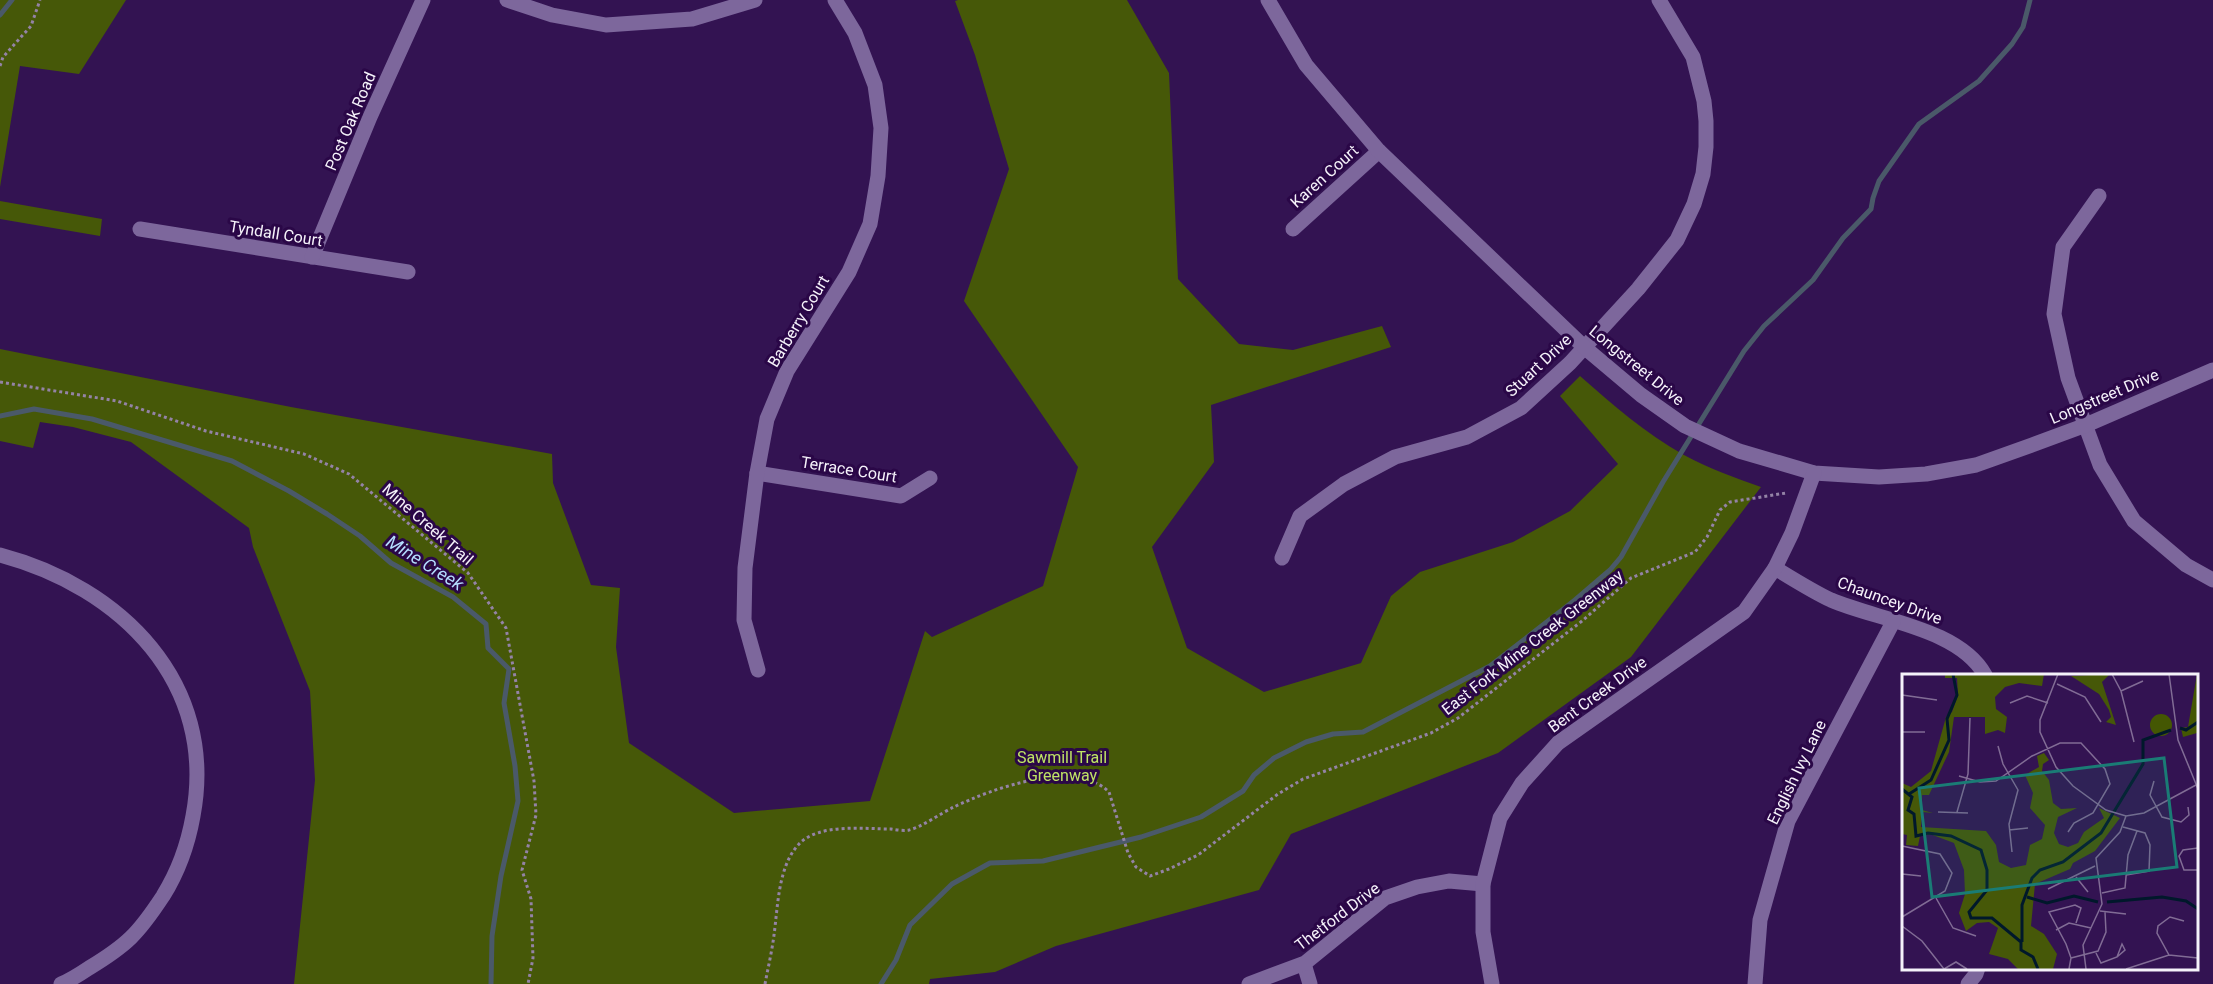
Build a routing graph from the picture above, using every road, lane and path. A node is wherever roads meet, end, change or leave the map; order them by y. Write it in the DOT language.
graph roads {
  1 [pos="40,0"];
  2 [pos="423,0"];
  3 [pos="507,0"];
  4 [pos="755,0"];
  5 [pos="835,0"];
  6 [pos="1268,0"];
  7 [pos="1659,0"];
  8 [pos="0,66"];
  9 [pos="1379,151"];
  10 [pos="2099,196"];
  11 [pos="140,229"];
  12 [pos="1293,229"];
  13 [pos="312,257"];
  14 [pos="408,272"];
  15 [pos="1584,347"];
  16 [pos="2213,370"];
  17 [pos="0,382"];
  18 [pos="2086,425"];
  19 [pos="757,473"];
  20 [pos="1814,473"];
  21 [pos="930,478"];
  22 [pos="1785,494"];
  23 [pos="0,555"];
  24 [pos="1282,558"];
  25 [pos="1775,568"];
  26 [pos="2213,580"];
  27 [pos="1893,622"];
  28 [pos="758,669"];
  29 [pos="1984,674"];
  30 [pos="1483,884"];
  31 [pos="1304,964"];
  32 [pos="1978,969"];
  33 [pos="61,984"];
  34 [pos="528,984"];
  35 [pos="765,984"];
  36 [pos="1249,984"];
  37 [pos="1310,984"];
  38 [pos="1492,984"];
  39 [pos="1755,984"];
  40 [pos="1968,984"];
  1 -- 8 [label="path"];
  2 -- 13 [label="street, Post Oak Road"];
  3 -- 4 [label="street"];
  5 -- 19 [label="street, Barberry Court"];
  6 -- 9 [label="street, Longstreet Drive"];
  7 -- 15 [label="street, Stuart Drive"];
  9 -- 12 [label="street, Karen Court"];
  9 -- 15 [label="street, Longstreet Drive"];
  10 -- 18 [label="street"];
  11 -- 13 [label="street, Tyndall Court"];
  13 -- 14 [label="street, Tyndall Court"];
  15 -- 20 [label="street, Longstreet Drive"];
  15 -- 24 [label="street, Stuart Drive"];
  16 -- 18 [label="street, Longstreet Drive"];
  17 -- 34 [label="path, Mine Creek Trail"];
  18 -- 20 [label="street, Longstreet Drive"];
  18 -- 26 [label="street"];
  19 -- 21 [label="street, Terrace Court"];
  19 -- 28 [label="street, Barberry Court"];
  20 -- 25 [label="street, Bent Creek Drive"];
  22 -- 35 [label="path, East Fork Mine Creek Greenway"];
  23 -- 33 [label="street"];
  25 -- 27 [label="street, Chauncey Drive"];
  25 -- 30 [label="street, Bent Creek Drive"];
  27 -- 29 [label="street, Chauncey Drive"];
  27 -- 39 [label="street, English Ivy Lane"];
  30 -- 31 [label="street, Thetford Drive"];
  30 -- 38 [label="street, Bent Creek Drive"];
  31 -- 36 [label="street, Thetford Drive"];
  31 -- 37 [label="street"];
  32 -- 40 [label="street"];
}
